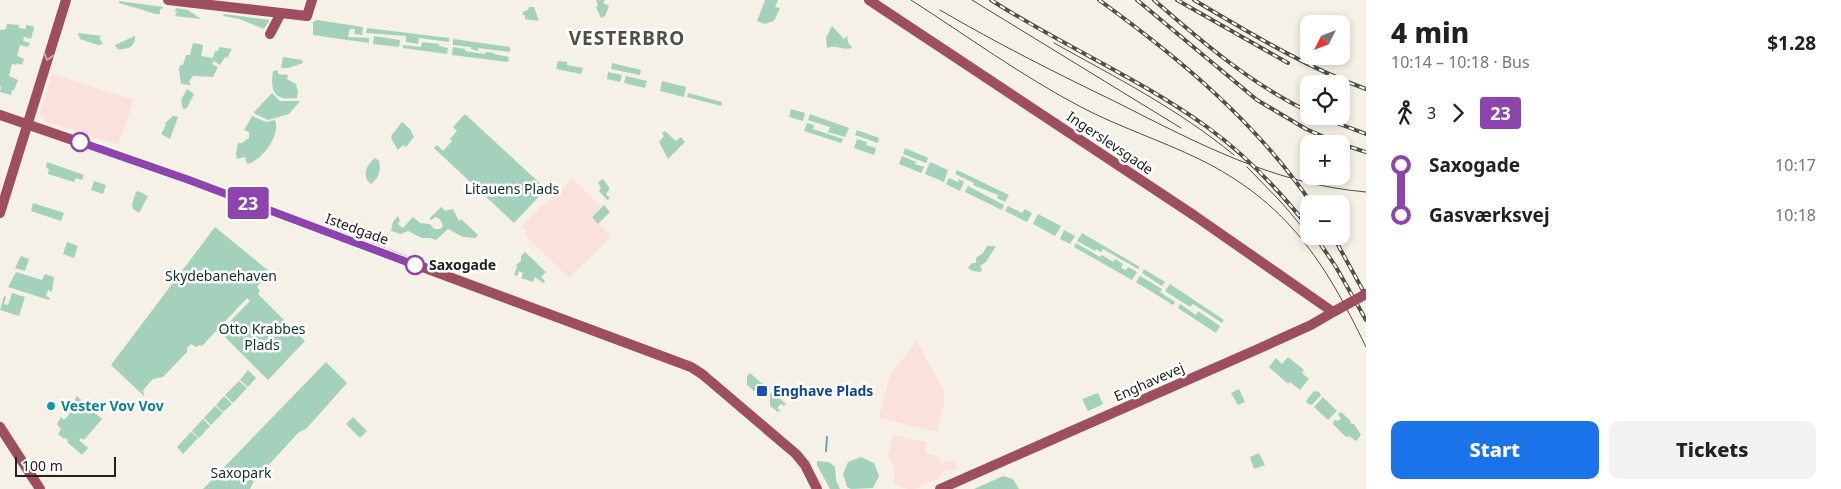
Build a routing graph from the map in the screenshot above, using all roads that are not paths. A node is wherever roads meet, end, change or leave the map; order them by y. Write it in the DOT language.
graph roads {
  1 [pos="66,0"];
  2 [pos="168,0"];
  3 [pos="312,0"];
  4 [pos="869,0"];
  5 [pos="281,14"];
  6 [pos="270,34"];
  7 [pos="0,115"];
  8 [pos="28,124"];
  9 [pos="0,213"];
  10 [pos="1366,294"];
  11 [pos="1334,312"];
  12 [pos="0,427"];
  13 [pos="0,439"];
  14 [pos="33,489"];
  15 [pos="40,489"];
  16 [pos="817,489"];
  17 [pos="940,489"];
  1 -- 8 [label="street, one-way"];
  2 -- 5 [label="street"];
  3 -- 5 [label="street"];
  4 -- 11 [label="street, Ingerslevsgade"];
  5 -- 6 [label="street"];
  7 -- 8 [label="street, Istedgade"];
  8 -- 9 [label="street"];
  8 -- 16 [label="street, Istedgade"];
  10 -- 11 [label="street, Enghavevej, bridge"];
  11 -- 17 [label="street, Enghavevej"];
  12 -- 15 [label="street"];
  13 -- 14 [label="street"];
}
